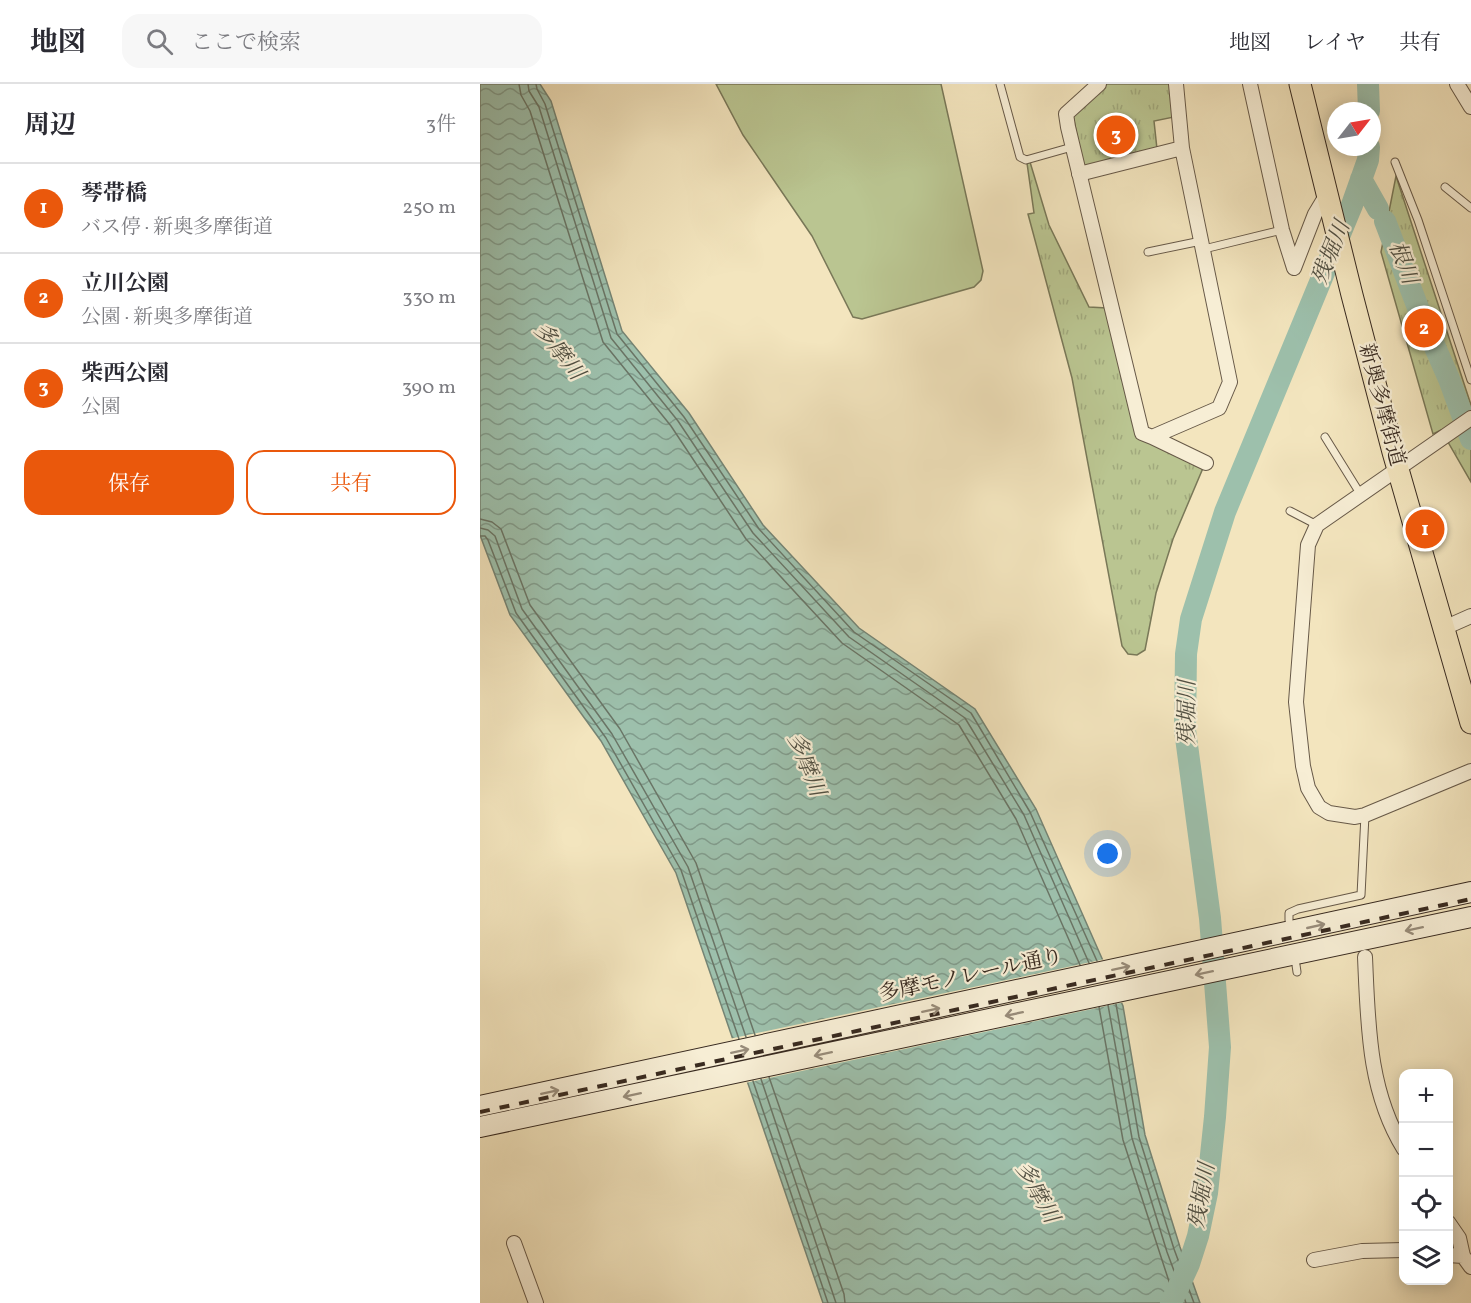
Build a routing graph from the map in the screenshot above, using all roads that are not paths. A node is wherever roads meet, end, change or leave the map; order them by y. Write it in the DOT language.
graph roads {
  1 [pos="1000,84"];
  2 [pos="1099,84"];
  3 [pos="1176,84"];
  4 [pos="1250,84"];
  5 [pos="1300,84"];
  6 [pos="1457,84"];
  7 [pos="1471,107"];
  8 [pos="1072,147"];
  9 [pos="1182,148"];
  10 [pos="1395,162"];
  11 [pos="1079,174"];
  12 [pos="1445,187"];
  13 [pos="1328,194"];
  14 [pos="1471,208"];
  15 [pos="1282,230"];
  16 [pos="1203,245"];
  17 [pos="1148,252"];
  18 [pos="1471,380"];
  19 [pos="1471,418"];
  20 [pos="1152,437"];
  21 [pos="1325,437"];
  22 [pos="1206,463"];
  23 [pos="1398,470"];
  24 [pos="1361,495"];
  25 [pos="1290,511"];
  26 [pos="1317,525"];
  27 [pos="1471,616"];
  28 [pos="1444,628"];
  29 [pos="1471,723"];
  30 [pos="1471,771"];
  31 [pos="1365,815"];
  32 [pos="1471,892"];
  33 [pos="1471,917"];
  34 [pos="1289,920"];
  35 [pos="1365,957"];
  36 [pos="486,1105"];
  37 [pos="489,1125"];
  38 [pos="1399,1138"];
  39 [pos="1453,1228"];
  40 [pos="514,1243"];
  41 [pos="1399,1250"];
  42 [pos="1453,1257"];
  43 [pos="1314,1260"];
  44 [pos="1467,1262"];
  45 [pos="536,1303"];
  1 -- 8 [label="lane"];
  2 -- 8 [label="street"];
  3 -- 9 [label="street"];
  4 -- 15 [label="street"];
  5 -- 13 [label="main road, 新奥多摩街道"];
  6 -- 7 [label="street"];
  8 -- 11 [label="street"];
  9 -- 11 [label="street"];
  9 -- 16 [label="street"];
  10 -- 18 [label="lane"];
  11 -- 20 [label="street"];
  12 -- 14 [label="lane"];
  13 -- 15 [label="street"];
  13 -- 23 [label="main road, 新奥多摩街道"];
  15 -- 16 [label="lane"];
  16 -- 17 [label="lane"];
  16 -- 20 [label="street"];
  19 -- 23 [label="street"];
  20 -- 22 [label="street"];
  21 -- 24 [label="lane"];
  23 -- 24 [label="street"];
  23 -- 28 [label="main road, 新奥多摩街道"];
  24 -- 26 [label="street"];
  25 -- 26 [label="lane"];
  26 -- 31 [label="street"];
  27 -- 28 [label="street"];
  28 -- 29 [label="main road, 新奥多摩街道"];
  30 -- 31 [label="street"];
  31 -- 34 [label="lane"];
  36 -- 32 [label="main road, 多摩モノレール通り, one-way"];
  33 -- 37 [label="main road, one-way"];
  35 -- 38 [label="street"];
  39 -- 44 [label="street"];
  40 -- 45 [label="street"];
  41 -- 43 [label="street"];
  42 -- 44 [label="street"];
}
